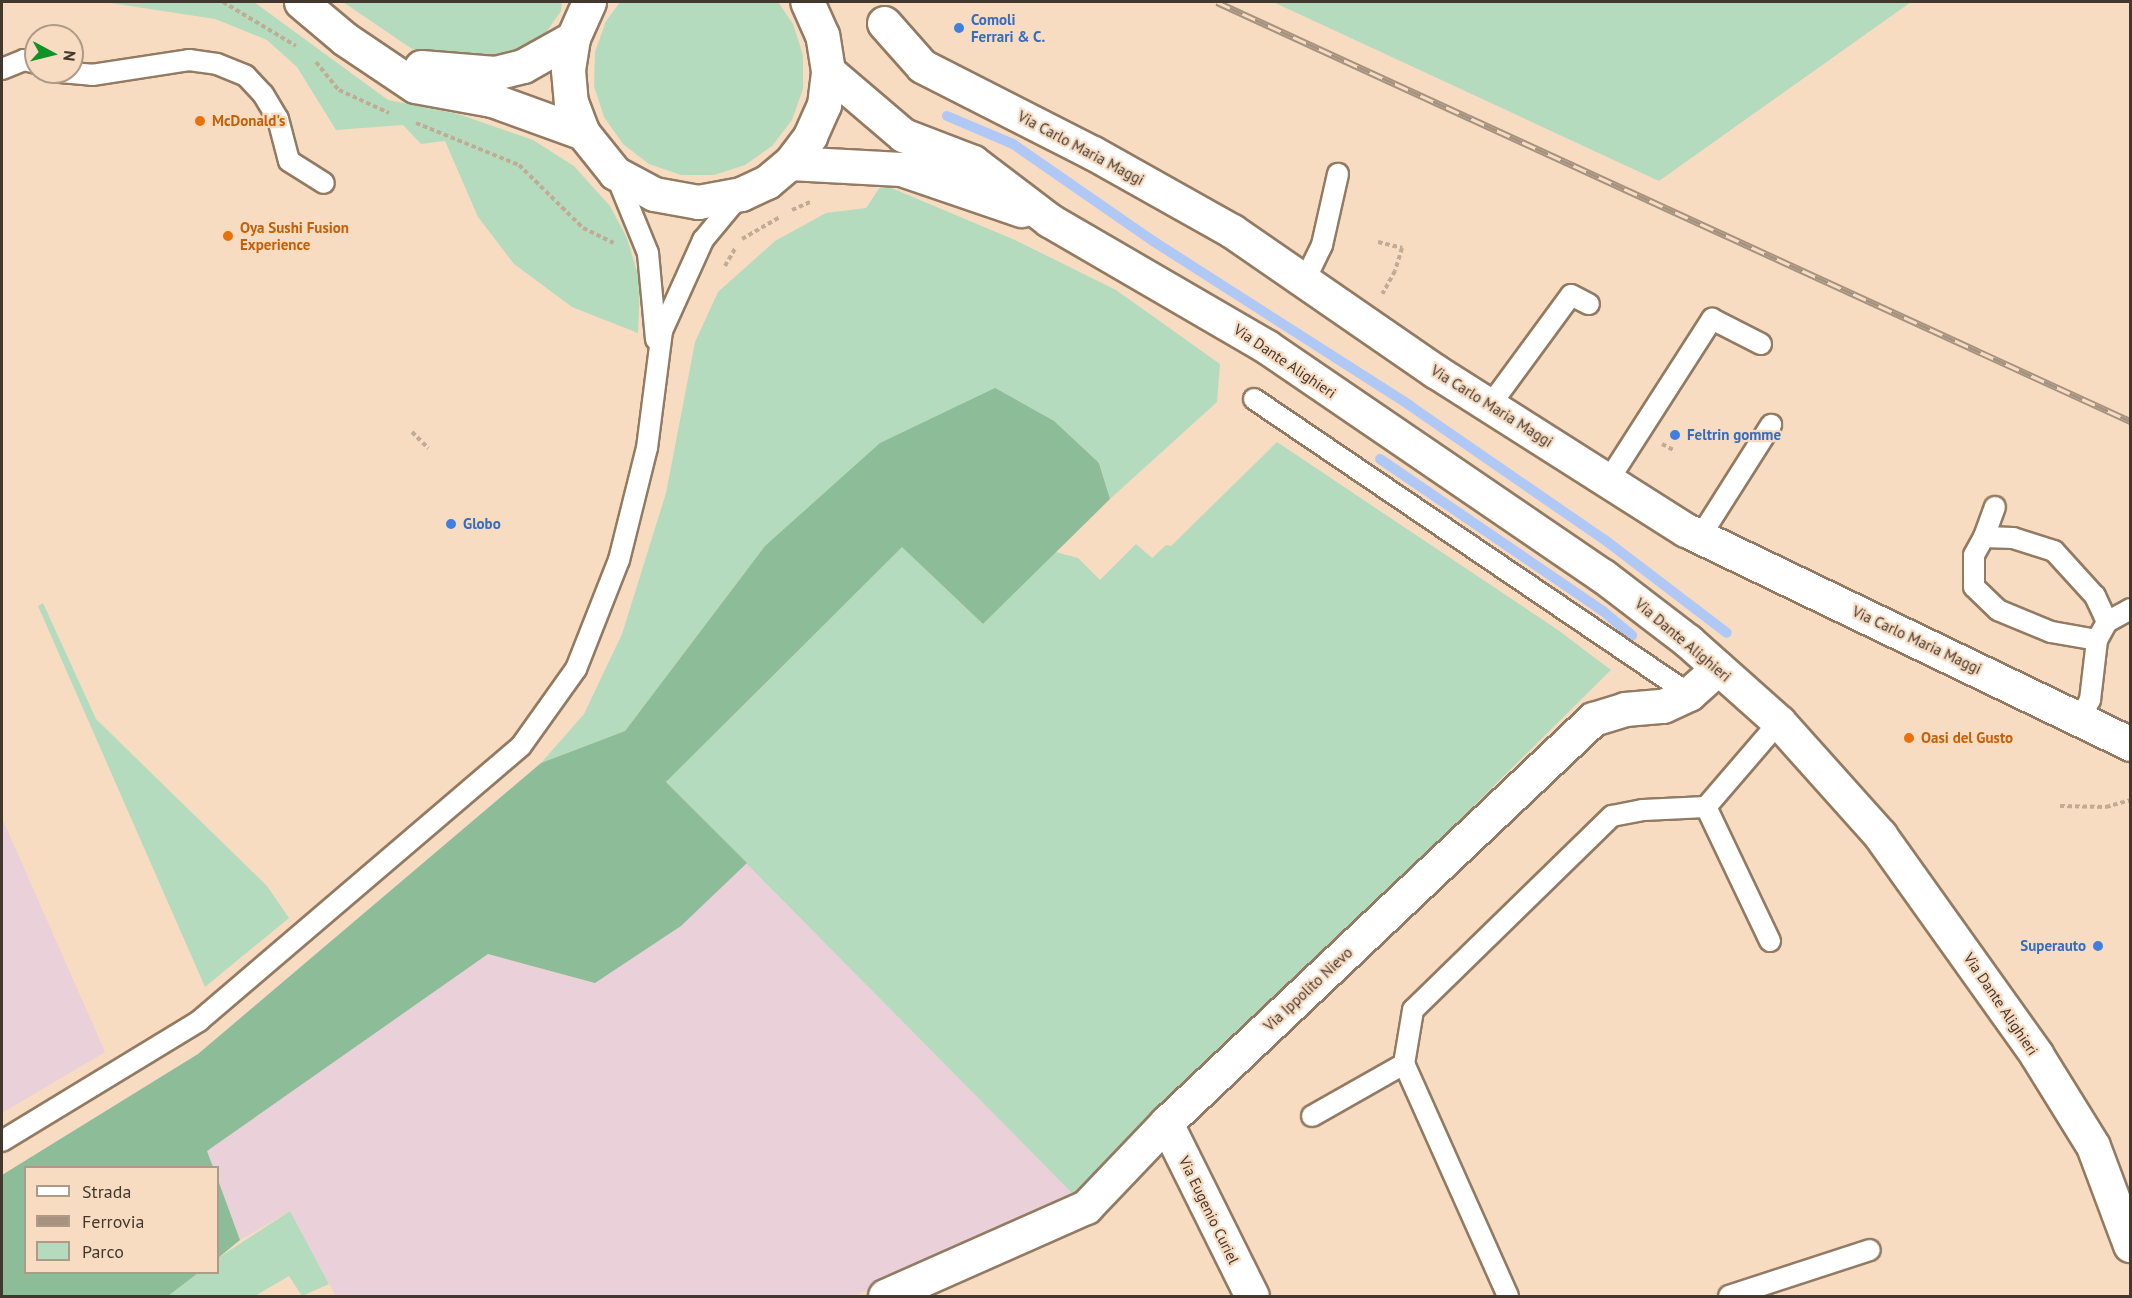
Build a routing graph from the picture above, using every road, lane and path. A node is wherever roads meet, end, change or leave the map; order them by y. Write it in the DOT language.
graph roads {
  1 [pos="223,2"];
  2 [pos="301,2"];
  3 [pos="589,2"];
  4 [pos="807,2"];
  5 [pos="884,23"];
  6 [pos="573,38"];
  7 [pos="302,50"];
  8 [pos="311,56"];
  9 [pos="24,60"];
  10 [pos="379,60"];
  11 [pos="2,69"];
  12 [pos="828,71"];
  13 [pos="84,74"];
  14 [pos="399,117"];
  15 [pos="410,121"];
  16 [pos="583,133"];
  17 [pos="790,164"];
  18 [pos="615,173"];
  19 [pos="1338,174"];
  20 [pos="324,183"];
  21 [pos="741,195"];
  22 [pos="1049,220"];
  23 [pos="1378,242"];
  24 [pos="648,253"];
  25 [pos="1305,280"];
  26 [pos="1589,304"];
  27 [pos="1366,321"];
  28 [pos="1761,344"];
  29 [pos="658,370"];
  30 [pos="1254,399"];
  31 [pos="1491,404"];
  32 [pos="1771,425"];
  33 [pos="412,432"];
  34 [pos="428,448"];
  35 [pos="1608,482"];
  36 [pos="1995,507"];
  37 [pos="1700,537"];
  38 [pos="1984,537"];
  39 [pos="2130,609"];
  40 [pos="2107,622"];
  41 [pos="2097,640"];
  42 [pos="1718,668"];
  43 [pos="1689,694"];
  44 [pos="2080,718"];
  45 [pos="1779,722"];
  46 [pos="2130,744"];
  47 [pos="2130,800"];
  48 [pos="2060,806"];
  49 [pos="1706,807"];
  50 [pos="1770,941"];
  51 [pos="1404,1064"];
  52 [pos="1312,1116"];
  53 [pos="1166,1123"];
  54 [pos="2,1142"];
  55 [pos="2130,1245"];
  56 [pos="1870,1250"];
  57 [pos="885,1296"];
  58 [pos="1252,1296"];
  59 [pos="1508,1296"];
  60 [pos="1729,1296"];
  1 -- 7 [label="path"];
  2 -- 10 [label="street"];
  3 -- 6 [label="street"];
  4 -- 12 [label="street"];
  5 -- 25 [label="street, Via Carlo Maria Maggi"];
  6 -- 10 [label="street"];
  6 -- 16 [label="street"];
  8 -- 14 [label="path"];
  9 -- 11 [label="lane"];
  10 -- 16 [label="street"];
  12 -- 17 [label="street"];
  12 -- 22 [label="street, Via Dante Alighieri"];
  13 -- 20 [label="lane"];
  15 -- 24 [label="path"];
  16 -- 18 [label="street"];
  17 -- 21 [label="street"];
  17 -- 22 [label="street, Via Dante Alighieri"];
  18 -- 21 [label="street"];
  18 -- 24 [label="lane"];
  19 -- 25 [label="lane"];
  21 -- 29 [label="lane"];
  22 -- 42 [label="street, Via Dante Alighieri"];
  23 -- 27 [label="path"];
  24 -- 29 [label="lane"];
  25 -- 27 [label="street, Via Carlo Maria Maggi"];
  26 -- 31 [label="lane"];
  27 -- 31 [label="street, Via Carlo Maria Maggi"];
  28 -- 35 [label="lane"];
  29 -- 54 [label="lane"];
  30 -- 43 [label="lane"];
  31 -- 35 [label="street, Via Carlo Maria Maggi"];
  32 -- 37 [label="lane"];
  33 -- 34 [label="path"];
  35 -- 37 [label="street, Via Carlo Maria Maggi"];
  36 -- 38 [label="lane"];
  37 -- 44 [label="street, Via Carlo Maria Maggi"];
  38 -- 40 [label="lane"];
  38 -- 41 [label="lane"];
  39 -- 40 [label="lane"];
  40 -- 41 [label="lane"];
  41 -- 44 [label="lane"];
  42 -- 43 [label="street, Via Ippolito Nievo"];
  42 -- 45 [label="street, Via Dante Alighieri"];
  43 -- 53 [label="street, Via Ippolito Nievo"];
  44 -- 46 [label="street, Via Carlo Maria Maggi"];
  45 -- 49 [label="lane"];
  45 -- 55 [label="street, Via Dante Alighieri"];
  47 -- 48 [label="path"];
  49 -- 50 [label="lane"];
  49 -- 51 [label="lane"];
  51 -- 52 [label="lane"];
  51 -- 59 [label="lane"];
  53 -- 57 [label="street, Via Ippolito Nievo"];
  53 -- 58 [label="street, Via Eugenio Curiel"];
  56 -- 60 [label="lane"];
}
